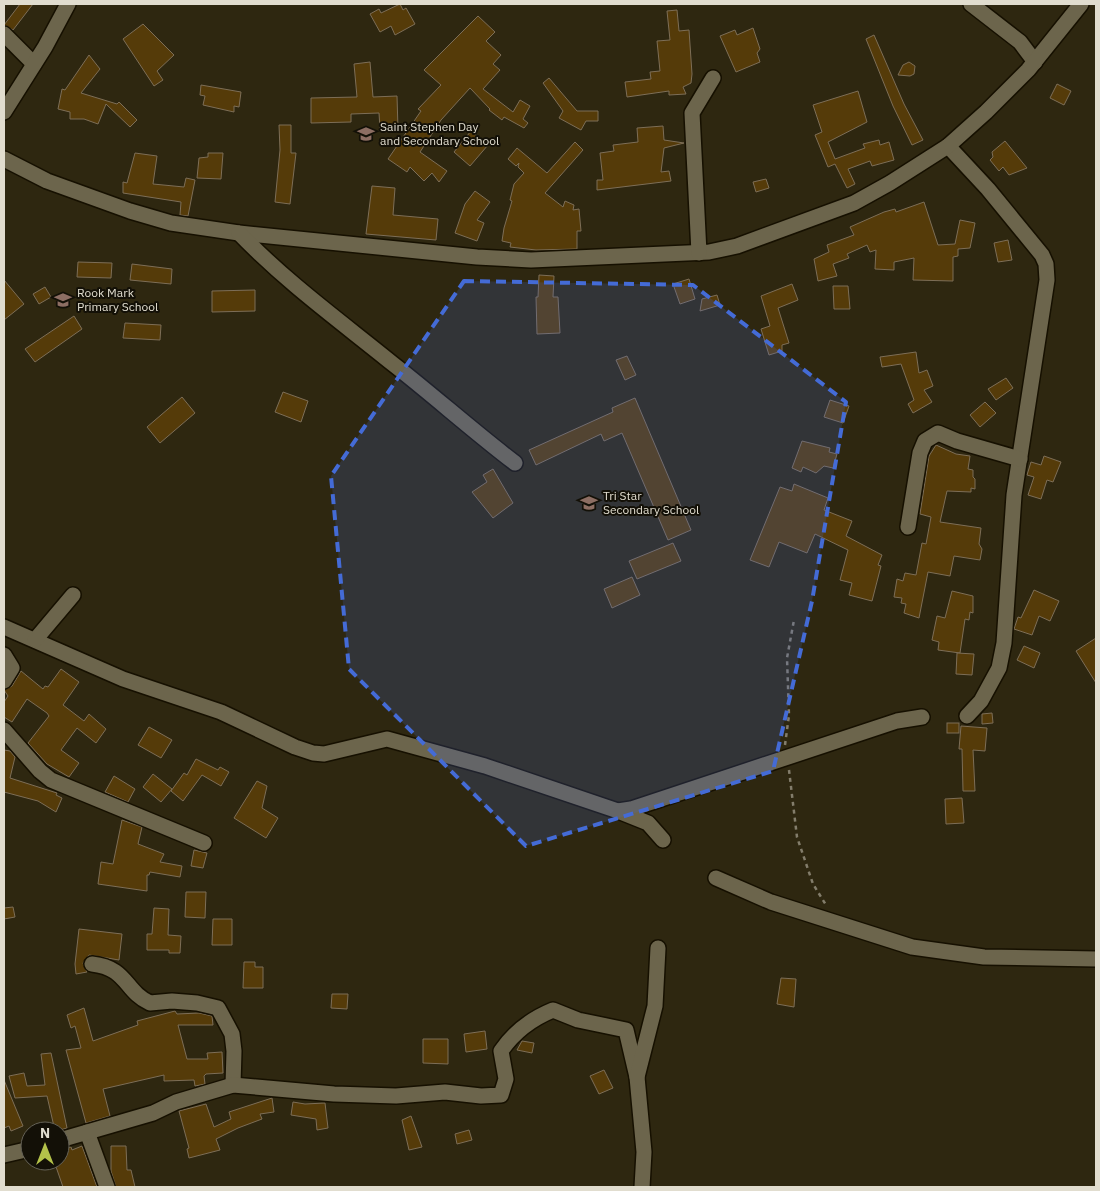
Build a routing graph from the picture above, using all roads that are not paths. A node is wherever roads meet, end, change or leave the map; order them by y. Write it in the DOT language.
graph roads {
  1 [pos="68,4"];
  2 [pos="971,4"];
  3 [pos="1081,4"];
  4 [pos="4,34"];
  5 [pos="1035,62"];
  6 [pos="34,64"];
  7 [pos="712,78"];
  8 [pos="4,112"];
  9 [pos="948,146"];
  10 [pos="4,160"];
  11 [pos="239,233"];
  12 [pos="699,253"];
  13 [pos="1020,459"];
  14 [pos="515,464"];
  15 [pos="908,527"];
  16 [pos="73,595"];
  17 [pos="4,627"];
  18 [pos="34,640"];
  19 [pos="4,656"];
  20 [pos="4,680"];
  21 [pos="967,716"];
  22 [pos="922,717"];
  23 [pos="4,730"];
  24 [pos="618,811"];
  25 [pos="663,840"];
  26 [pos="204,842"];
  27 [pos="716,878"];
  28 [pos="658,948"];
  29 [pos="1096,959"];
  30 [pos="92,964"];
  31 [pos="637,1077"];
  32 [pos="233,1085"];
  33 [pos="87,1132"];
  34 [pos="70,1137"];
  35 [pos="20,1151"];
  36 [pos="4,1155"];
  37 [pos="107,1187"];
  38 [pos="642,1187"];
  1 -- 6 [label="street"];
  2 -- 5 [label="street"];
  3 -- 5 [label="street"];
  4 -- 6 [label="street"];
  5 -- 9 [label="street"];
  6 -- 8 [label="street"];
  7 -- 12 [label="street"];
  9 -- 12 [label="street"];
  9 -- 13 [label="street"];
  10 -- 11 [label="street"];
  11 -- 12 [label="street"];
  11 -- 14 [label="street"];
  13 -- 15 [label="street"];
  13 -- 21 [label="street"];
  16 -- 18 [label="street"];
  17 -- 18 [label="street"];
  18 -- 24 [label="street"];
  19 -- 20 [label="street"];
  22 -- 24 [label="street"];
  23 -- 26 [label="street"];
  24 -- 25 [label="street"];
  27 -- 29 [label="street"];
  28 -- 31 [label="street"];
  30 -- 32 [label="street"];
  31 -- 32 [label="street"];
  31 -- 38 [label="street"];
  32 -- 33 [label="street"];
  33 -- 34 [label="street"];
  33 -- 37 [label="street"];
  35 -- 36 [label="street"];
}
